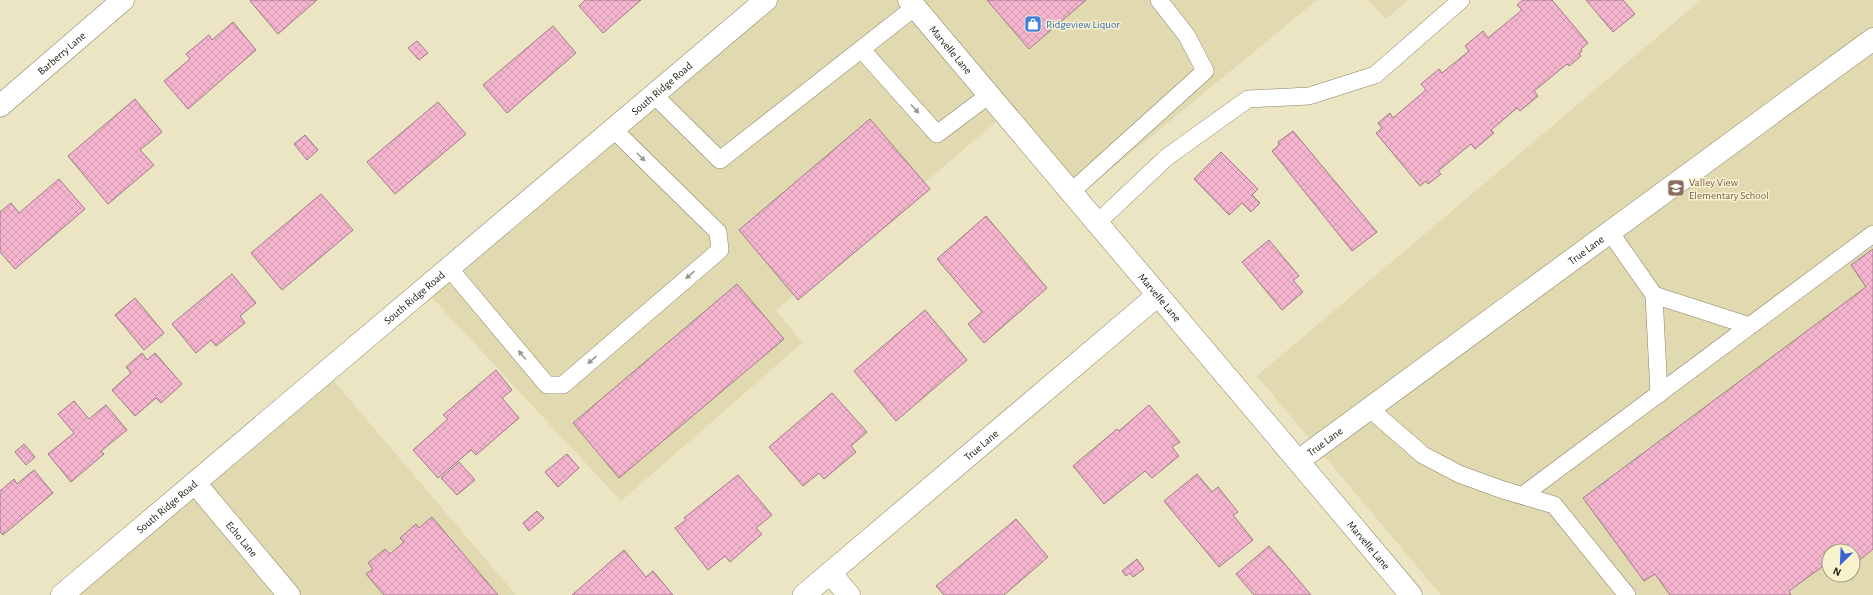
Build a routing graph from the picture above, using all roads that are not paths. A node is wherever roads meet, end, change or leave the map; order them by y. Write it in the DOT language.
graph roads {
  1 [pos="123,0"];
  2 [pos="766,0"];
  3 [pos="1159,0"];
  4 [pos="1461,0"];
  5 [pos="912,3"];
  6 [pos="1873,39"];
  7 [pos="861,49"];
  8 [pos="654,95"];
  9 [pos="989,95"];
  10 [pos="0,106"];
  11 [pos="613,129"];
  12 [pos="1071,192"];
  13 [pos="1097,223"];
  14 [pos="1610,232"];
  15 [pos="1873,234"];
  16 [pos="449,268"];
  17 [pos="1158,295"];
  18 [pos="1654,295"];
  19 [pos="1750,326"];
  20 [pos="1659,394"];
  21 [pos="1370,408"];
  22 [pos="1298,461"];
  23 [pos="195,484"];
  24 [pos="1523,496"];
  25 [pos="830,573"];
  26 [pos="283,593"];
  27 [pos="62,595"];
  28 [pos="804,595"];
  29 [pos="849,595"];
  30 [pos="1411,595"];
  31 [pos="1627,595"];
  1 -- 10 [label="street, Barberry Lane"];
  2 -- 8 [label="street, South Ridge Road"];
  3 -- 12 [label="lane"];
  4 -- 13 [label="lane"];
  5 -- 7 [label="lane"];
  5 -- 9 [label="street, Marvelle Lane"];
  6 -- 14 [label="street, True Lane"];
  7 -- 8 [label="lane"];
  7 -- 9 [label="lane, one-way"];
  8 -- 11 [label="street, South Ridge Road"];
  9 -- 12 [label="street, Marvelle Lane"];
  11 -- 16 [label="street, South Ridge Road"];
  11 -- 16 [label="lane, one-way"];
  12 -- 13 [label="street, Marvelle Lane"];
  13 -- 17 [label="street, Marvelle Lane"];
  14 -- 18 [label="lane"];
  14 -- 21 [label="street, True Lane"];
  15 -- 19 [label="lane"];
  16 -- 23 [label="street, South Ridge Road"];
  17 -- 22 [label="street, Marvelle Lane"];
  17 -- 25 [label="street, True Lane"];
  18 -- 19 [label="lane"];
  18 -- 20 [label="lane"];
  19 -- 20 [label="lane"];
  20 -- 24 [label="lane"];
  21 -- 22 [label="street, True Lane"];
  21 -- 24 [label="lane"];
  22 -- 30 [label="street, Marvelle Lane"];
  23 -- 26 [label="street, Echo Lane"];
  23 -- 27 [label="street, South Ridge Road"];
  24 -- 31 [label="lane"];
  25 -- 28 [label="street, True Lane"];
  25 -- 29 [label="street"];
}
